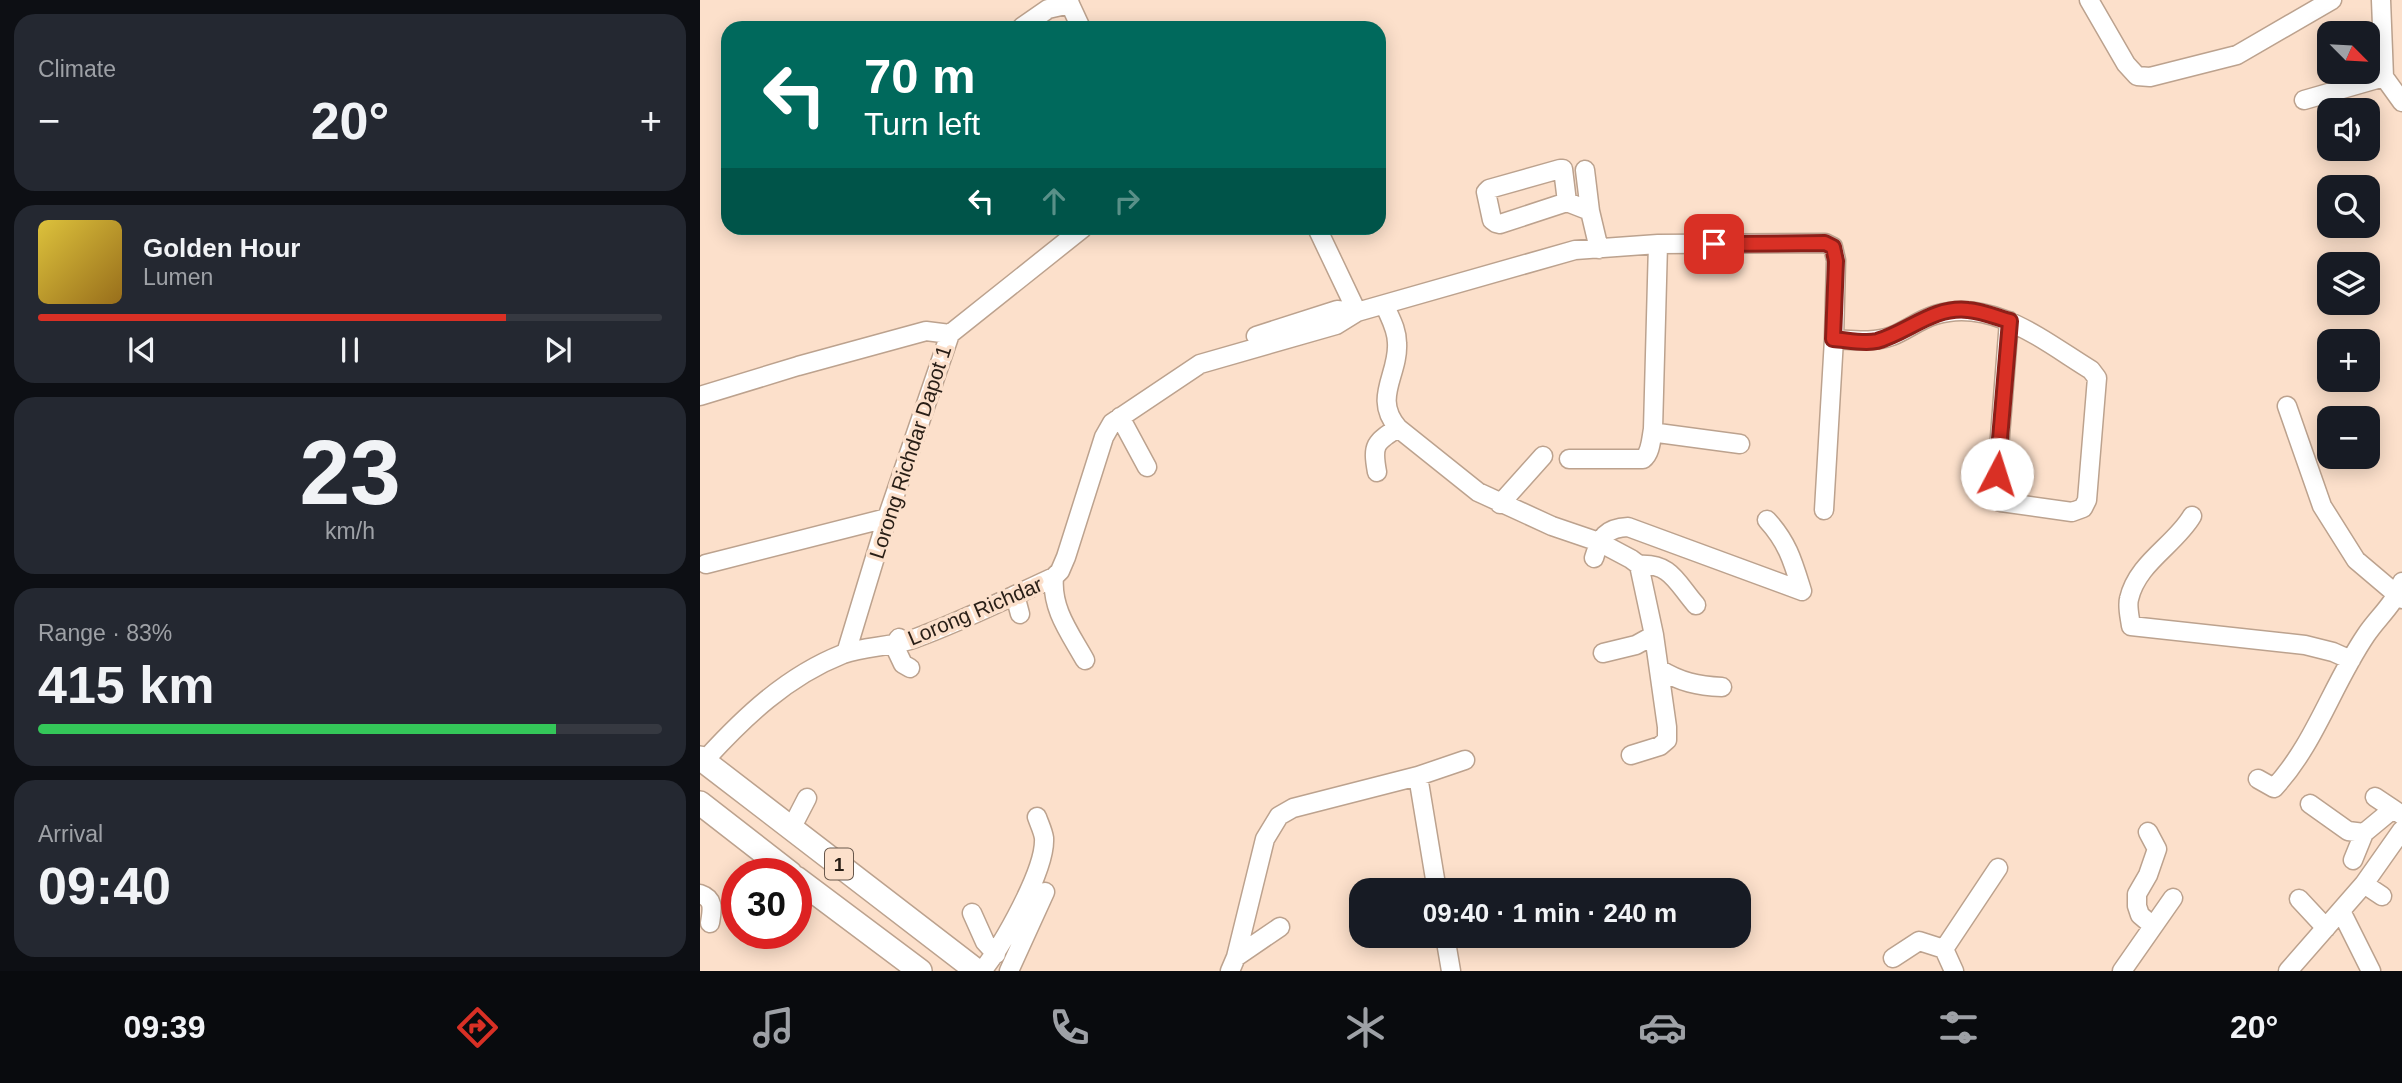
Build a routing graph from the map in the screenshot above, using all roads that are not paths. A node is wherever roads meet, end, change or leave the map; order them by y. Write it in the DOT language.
graph roads {
  1 [pos="2089,0"];
  2 [pos="2332,0"];
  3 [pos="2381,0"];
  4 [pos="1069,2"];
  5 [pos="1031,21"];
  6 [pos="1078,21"];
  7 [pos="2384,77"];
  8 [pos="2304,100"];
  9 [pos="2402,102"];
  10 [pos="1567,202"];
  11 [pos="1590,211"];
  12 [pos="1074,235"];
  13 [pos="1320,235"];
  14 [pos="1658,244"];
  15 [pos="1599,249"];
  16 [pos="1385,306"];
  17 [pos="1357,312"];
  18 [pos="2010,321"];
  19 [pos="950,334"];
  20 [pos="1833,339"];
  21 [pos="700,396"];
  22 [pos="2287,406"];
  23 [pos="1120,417"];
  24 [pos="1398,428"];
  25 [pos="1653,429"];
  26 [pos="1740,444"];
  27 [pos="1543,456"];
  28 [pos="1569,459"];
  29 [pos="1147,467"];
  30 [pos="1377,472"];
  31 [pos="1500,504"];
  32 [pos="1824,510"];
  33 [pos="2192,516"];
  34 [pos="887,518"];
  35 [pos="1767,520"];
  36 [pos="1596,550"];
  37 [pos="706,564"];
  38 [pos="1639,565"];
  39 [pos="1054,577"];
  40 [pos="2400,593"];
  41 [pos="1015,595"];
  42 [pos="1696,604"];
  43 [pos="1020,614"];
  44 [pos="1654,635"];
  45 [pos="894,645"];
  46 [pos="846,653"];
  47 [pos="1603,653"];
  48 [pos="1085,660"];
  49 [pos="2351,660"];
  50 [pos="910,668"];
  51 [pos="1659,669"];
  52 [pos="1722,687"];
  53 [pos="1631,755"];
  54 [pos="702,759"];
  55 [pos="1465,760"];
  56 [pos="1418,776"];
  57 [pos="2258,779"];
  58 [pos="2375,797"];
  59 [pos="807,798"];
  60 [pos="700,803"];
  61 [pos="2310,804"];
  62 [pos="2397,812"];
  63 [pos="1037,817"];
  64 [pos="792,827"];
  65 [pos="2402,830"];
  66 [pos="2148,831"];
  67 [pos="2364,833"];
  68 [pos="771,858"];
  69 [pos="2353,860"];
  70 [pos="1998,868"];
  71 [pos="1435,878"];
  72 [pos="2364,884"];
  73 [pos="812,890"];
  74 [pos="1045,892"];
  75 [pos="700,894"];
  76 [pos="2382,896"];
  77 [pos="2174,898"];
  78 [pos="2299,899"];
  79 [pos="2341,911"];
  80 [pos="972,913"];
  81 [pos="710,923"];
  82 [pos="2153,926"];
  83 [pos="1280,927"];
  84 [pos="2326,928"];
  85 [pos="1447,948"];
  86 [pos="1944,949"];
  87 [pos="996,954"];
  88 [pos="1893,958"];
  89 [pos="1233,964"];
  90 [pos="920,971"];
  91 [pos="980,971"];
  92 [pos="1009,971"];
  93 [pos="1451,971"];
  94 [pos="1954,971"];
  95 [pos="2122,971"];
  96 [pos="2288,971"];
  97 [pos="2371,971"];
  1 -- 2 [label="street"];
  3 -- 7 [label="street"];
  4 -- 5 [label="street"];
  4 -- 6 [label="street"];
  7 -- 8 [label="street"];
  7 -- 9 [label="street"];
  10 -- 10 [label="street"];
  10 -- 11 [label="street"];
  10 -- 11 [label="street"];
  11 -- 15 [label="street"];
  12 -- 19 [label="street, Lorong Richdar Dapot 1"];
  13 -- 17 [label="street"];
  14 -- 15 [label="street"];
  14 -- 20 [label="street"];
  14 -- 25 [label="street"];
  15 -- 16 [label="street"];
  16 -- 17 [label="street"];
  16 -- 24 [label="street"];
  17 -- 23 [label="street, Lorong Richdar"];
  17 -- 45 [label="street, Lorong Richdar"];
  18 -- 18 [label="street"];
  18 -- 20 [label="street"];
  19 -- 21 [label="street"];
  19 -- 34 [label="street, Lorong Richdar Dapot 1"];
  20 -- 32 [label="street"];
  22 -- 40 [label="street"];
  23 -- 29 [label="street"];
  23 -- 39 [label="street, Lorong Richdar"];
  24 -- 30 [label="street"];
  24 -- 31 [label="street"];
  25 -- 26 [label="street"];
  25 -- 28 [label="street"];
  27 -- 31 [label="street"];
  31 -- 36 [label="street"];
  33 -- 49 [label="street"];
  34 -- 37 [label="street"];
  34 -- 46 [label="street, Lorong Richdar Dapot 1"];
  35 -- 36 [label="street"];
  36 -- 38 [label="street"];
  38 -- 42 [label="street"];
  38 -- 44 [label="street"];
  39 -- 41 [label="street, Lorong Richdar"];
  39 -- 48 [label="street"];
  40 -- 49 [label="street"];
  41 -- 43 [label="street"];
  41 -- 45 [label="street, Lorong Richdar"];
  44 -- 47 [label="street"];
  44 -- 51 [label="street"];
  45 -- 46 [label="street, Lorong Richdar"];
  45 -- 50 [label="street"];
  46 -- 54 [label="street, Lorong Richdar"];
  49 -- 57 [label="street"];
  51 -- 52 [label="street"];
  51 -- 53 [label="street"];
  54 -- 64 [label="main road, 1"];
  55 -- 56 [label="street"];
  56 -- 71 [label="street"];
  56 -- 89 [label="street"];
  58 -- 62 [label="street"];
  59 -- 64 [label="street"];
  60 -- 68 [label="main road"];
  61 -- 67 [label="street"];
  62 -- 67 [label="street"];
  63 -- 87 [label="street"];
  64 -- 91 [label="main road, 1"];
  65 -- 72 [label="street"];
  66 -- 82 [label="street"];
  67 -- 69 [label="street"];
  70 -- 86 [label="street"];
  72 -- 76 [label="street"];
  72 -- 79 [label="street"];
  73 -- 90 [label="main road, 1"];
  74 -- 92 [label="street"];
  75 -- 81 [label="street"];
  77 -- 82 [label="street"];
  78 -- 84 [label="street"];
  79 -- 84 [label="street"];
  79 -- 97 [label="street"];
  80 -- 87 [label="street"];
  82 -- 95 [label="street"];
  83 -- 89 [label="street"];
  84 -- 96 [label="street"];
  85 -- 93 [label="street"];
  86 -- 88 [label="street"];
  86 -- 94 [label="street"];
  87 -- 91 [label="street"];
}
